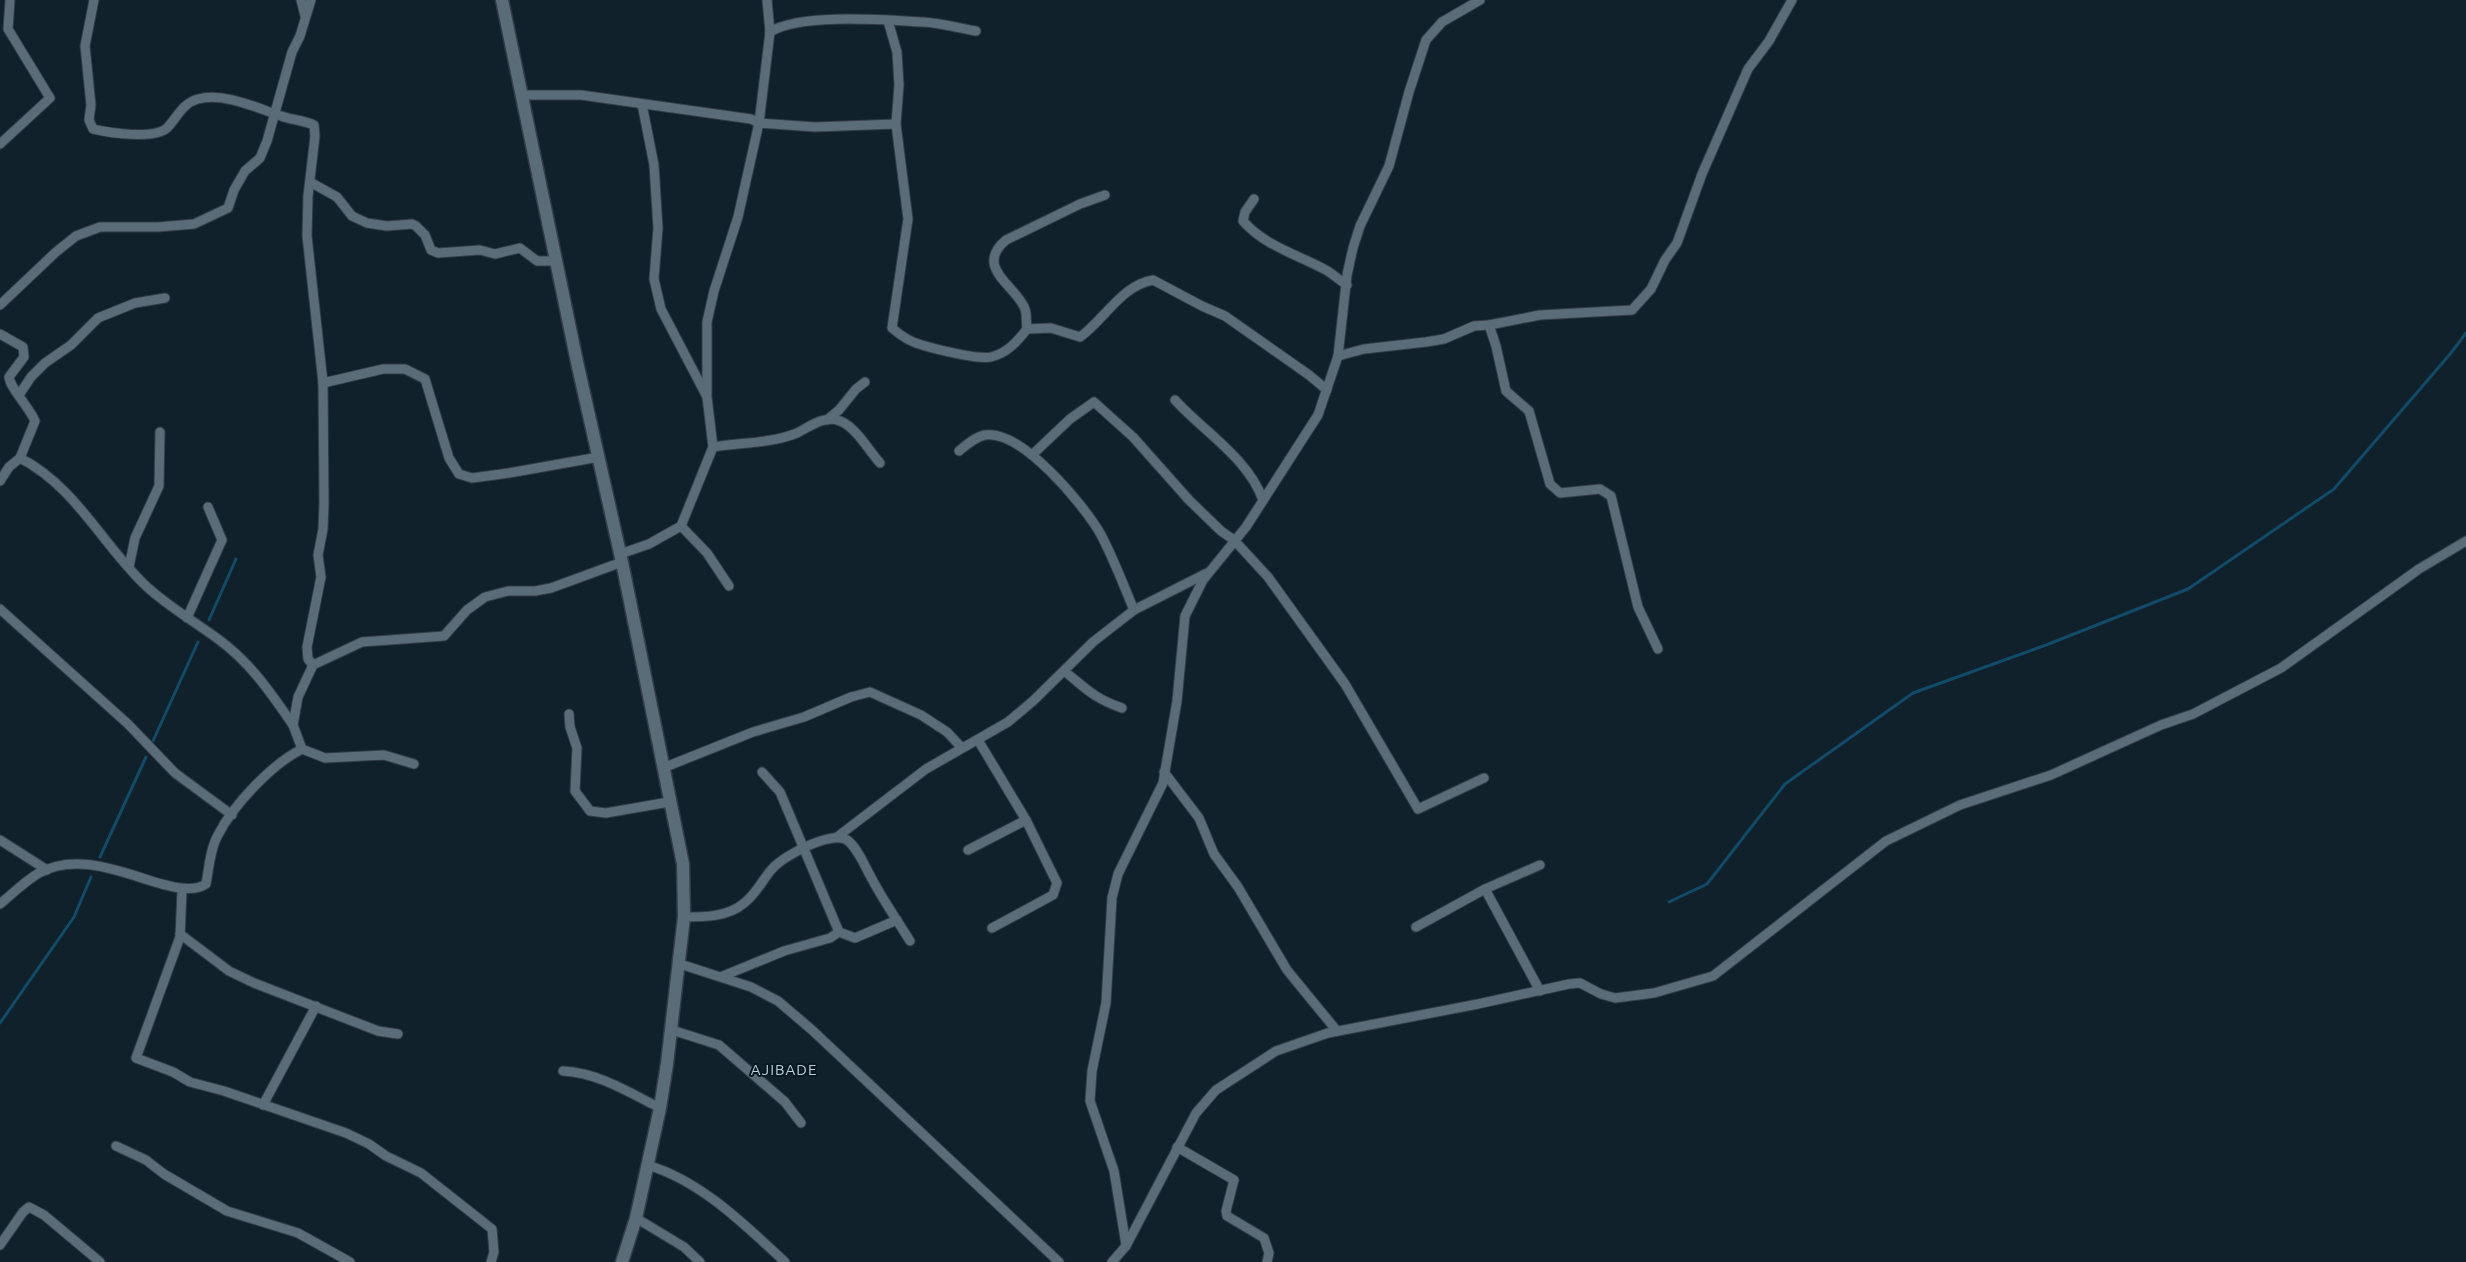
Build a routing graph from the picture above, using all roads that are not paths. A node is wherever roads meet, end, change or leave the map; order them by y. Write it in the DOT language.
graph roads {
  1 [pos="10,0"];
  2 [pos="94,0"];
  3 [pos="300,0"];
  4 [pos="311,0"];
  5 [pos="502,0"];
  6 [pos="767,0"];
  7 [pos="1480,0"];
  8 [pos="1792,0"];
  9 [pos="305,16"];
  10 [pos="888,21"];
  11 [pos="976,31"];
  12 [pos="770,32"];
  13 [pos="521,94"];
  14 [pos="642,104"];
  15 [pos="274,114"];
  16 [pos="759,123"];
  17 [pos="896,124"];
  18 [pos="0,144"];
  19 [pos="310,182"];
  20 [pos="1105,195"];
  21 [pos="1254,199"];
  22 [pos="556,261"];
  23 [pos="1347,285"];
  24 [pos="165,298"];
  25 [pos="0,306"];
  26 [pos="1490,325"];
  27 [pos="1027,329"];
  28 [pos="0,334"];
  29 [pos="1338,356"];
  30 [pos="865,382"];
  31 [pos="323,383"];
  32 [pos="1327,390"];
  33 [pos="20,394"];
  34 [pos="707,397"];
  35 [pos="1175,400"];
  36 [pos="827,420"];
  37 [pos="160,432"];
  38 [pos="713,447"];
  39 [pos="959,451"];
  40 [pos="1032,456"];
  41 [pos="599,457"];
  42 [pos="20,458"];
  43 [pos="880,463"];
  44 [pos="0,481"];
  45 [pos="1264,500"];
  46 [pos="208,506"];
  47 [pos="681,526"];
  48 [pos="1234,540"];
  49 [pos="2466,541"];
  50 [pos="621,558"];
  51 [pos="129,567"];
  52 [pos="1209,572"];
  53 [pos="729,586"];
  54 [pos="0,609"];
  55 [pos="1134,610"];
  56 [pos="187,618"];
  57 [pos="1658,649"];
  58 [pos="313,665"];
  59 [pos="1064,671"];
  60 [pos="1122,708"];
  61 [pos="570,714"];
  62 [pos="292,725"];
  63 [pos="978,740"];
  64 [pos="962,748"];
  65 [pos="302,749"];
  66 [pos="414,764"];
  67 [pos="663,768"];
  68 [pos="762,772"];
  69 [pos="1164,772"];
  70 [pos="1484,778"];
  71 [pos="669,802"];
  72 [pos="232,815"];
  73 [pos="1026,820"];
  74 [pos="837,837"];
  75 [pos="0,840"];
  76 [pos="804,848"];
  77 [pos="968,850"];
  78 [pos="1540,865"];
  79 [pos="47,870"];
  80 [pos="1485,889"];
  81 [pos="182,890"];
  82 [pos="0,904"];
  83 [pos="684,917"];
  84 [pos="897,920"];
  85 [pos="992,928"];
  86 [pos="1416,928"];
  87 [pos="839,932"];
  88 [pos="180,934"];
  89 [pos="910,941"];
  90 [pos="680,964"];
  91 [pos="723,976"];
  92 [pos="1540,991"];
  93 [pos="316,1006"];
  94 [pos="672,1030"];
  95 [pos="1337,1031"];
  96 [pos="398,1034"];
  97 [pos="563,1071"];
  98 [pos="263,1106"];
  99 [pos="660,1108"];
  100 [pos="801,1123"];
  101 [pos="116,1146"];
  102 [pos="1177,1147"];
  103 [pos="647,1165"];
  104 [pos="636,1218"];
  105 [pos="0,1245"];
  106 [pos="1126,1246"];
  107 [pos="1114,1261"];
  108 [pos="100,1262"];
  109 [pos="350,1262"];
  110 [pos="492,1262"];
  111 [pos="622,1262"];
  112 [pos="700,1262"];
  113 [pos="784,1262"];
  114 [pos="1059,1262"];
  115 [pos="1267,1262"];
  1 -- 18 [label="street"];
  2 -- 15 [label="street"];
  3 -- 9 [label="street"];
  4 -- 9 [label="street"];
  5 -- 13 [label="main road"];
  6 -- 12 [label="street"];
  7 -- 23 [label="street"];
  8 -- 26 [label="street"];
  9 -- 15 [label="street"];
  10 -- 11 [label="street"];
  10 -- 12 [label="street"];
  10 -- 17 [label="street"];
  12 -- 16 [label="street"];
  13 -- 14 [label="street"];
  13 -- 22 [label="main road"];
  14 -- 16 [label="street"];
  14 -- 34 [label="street"];
  15 -- 19 [label="street"];
  15 -- 25 [label="street"];
  16 -- 17 [label="street"];
  16 -- 34 [label="street"];
  17 -- 27 [label="street"];
  19 -- 22 [label="street"];
  19 -- 31 [label="street"];
  20 -- 27 [label="street"];
  21 -- 23 [label="street"];
  22 -- 41 [label="main road"];
  23 -- 29 [label="street"];
  24 -- 33 [label="street"];
  26 -- 29 [label="street"];
  26 -- 57 [label="street"];
  27 -- 32 [label="street"];
  28 -- 33 [label="street"];
  29 -- 32 [label="street"];
  30 -- 36 [label="street"];
  31 -- 41 [label="street"];
  31 -- 58 [label="street"];
  32 -- 45 [label="street"];
  33 -- 42 [label="street"];
  34 -- 38 [label="street"];
  35 -- 45 [label="street"];
  36 -- 38 [label="street"];
  36 -- 43 [label="street"];
  37 -- 51 [label="street"];
  38 -- 47 [label="street"];
  39 -- 40 [label="street"];
  40 -- 48 [label="street"];
  40 -- 55 [label="street"];
  41 -- 50 [label="main road"];
  42 -- 44 [label="street"];
  42 -- 51 [label="street"];
  45 -- 48 [label="street"];
  46 -- 56 [label="street"];
  47 -- 50 [label="street"];
  47 -- 53 [label="street"];
  48 -- 52 [label="street"];
  48 -- 70 [label="street"];
  49 -- 92 [label="street"];
  50 -- 58 [label="street"];
  50 -- 67 [label="main road"];
  51 -- 56 [label="street"];
  52 -- 55 [label="street"];
  52 -- 69 [label="street"];
  54 -- 72 [label="street"];
  55 -- 59 [label="street"];
  56 -- 62 [label="street"];
  58 -- 62 [label="street"];
  59 -- 60 [label="street"];
  59 -- 63 [label="street"];
  61 -- 71 [label="street"];
  62 -- 65 [label="street"];
  63 -- 64 [label="street"];
  63 -- 73 [label="street"];
  64 -- 67 [label="street"];
  64 -- 74 [label="street"];
  65 -- 66 [label="street"];
  65 -- 72 [label="street"];
  67 -- 71 [label="main road"];
  68 -- 76 [label="street"];
  69 -- 95 [label="street"];
  69 -- 106 [label="street"];
  71 -- 83 [label="main road"];
  72 -- 81 [label="street"];
  73 -- 77 [label="street"];
  73 -- 85 [label="street"];
  74 -- 76 [label="street"];
  74 -- 84 [label="street"];
  75 -- 79 [label="street"];
  76 -- 83 [label="street"];
  76 -- 87 [label="street"];
  78 -- 80 [label="street"];
  79 -- 81 [label="street"];
  79 -- 82 [label="street"];
  80 -- 86 [label="street"];
  80 -- 92 [label="street"];
  81 -- 88 [label="street"];
  83 -- 90 [label="main road"];
  84 -- 87 [label="street"];
  84 -- 89 [label="street"];
  87 -- 91 [label="street"];
  88 -- 93 [label="street"];
  88 -- 98 [label="street"];
  90 -- 91 [label="street"];
  90 -- 94 [label="main road"];
  91 -- 114 [label="street"];
  92 -- 95 [label="street"];
  93 -- 96 [label="street"];
  93 -- 98 [label="street"];
  94 -- 99 [label="main road"];
  94 -- 100 [label="street"];
  95 -- 102 [label="street"];
  97 -- 99 [label="street"];
  98 -- 110 [label="street"];
  99 -- 103 [label="main road"];
  101 -- 109 [label="street"];
  102 -- 106 [label="street"];
  102 -- 115 [label="street"];
  103 -- 104 [label="main road"];
  103 -- 113 [label="street"];
  104 -- 111 [label="main road"];
  104 -- 112 [label="street"];
  105 -- 108 [label="street"];
  106 -- 107 [label="street"];
}
